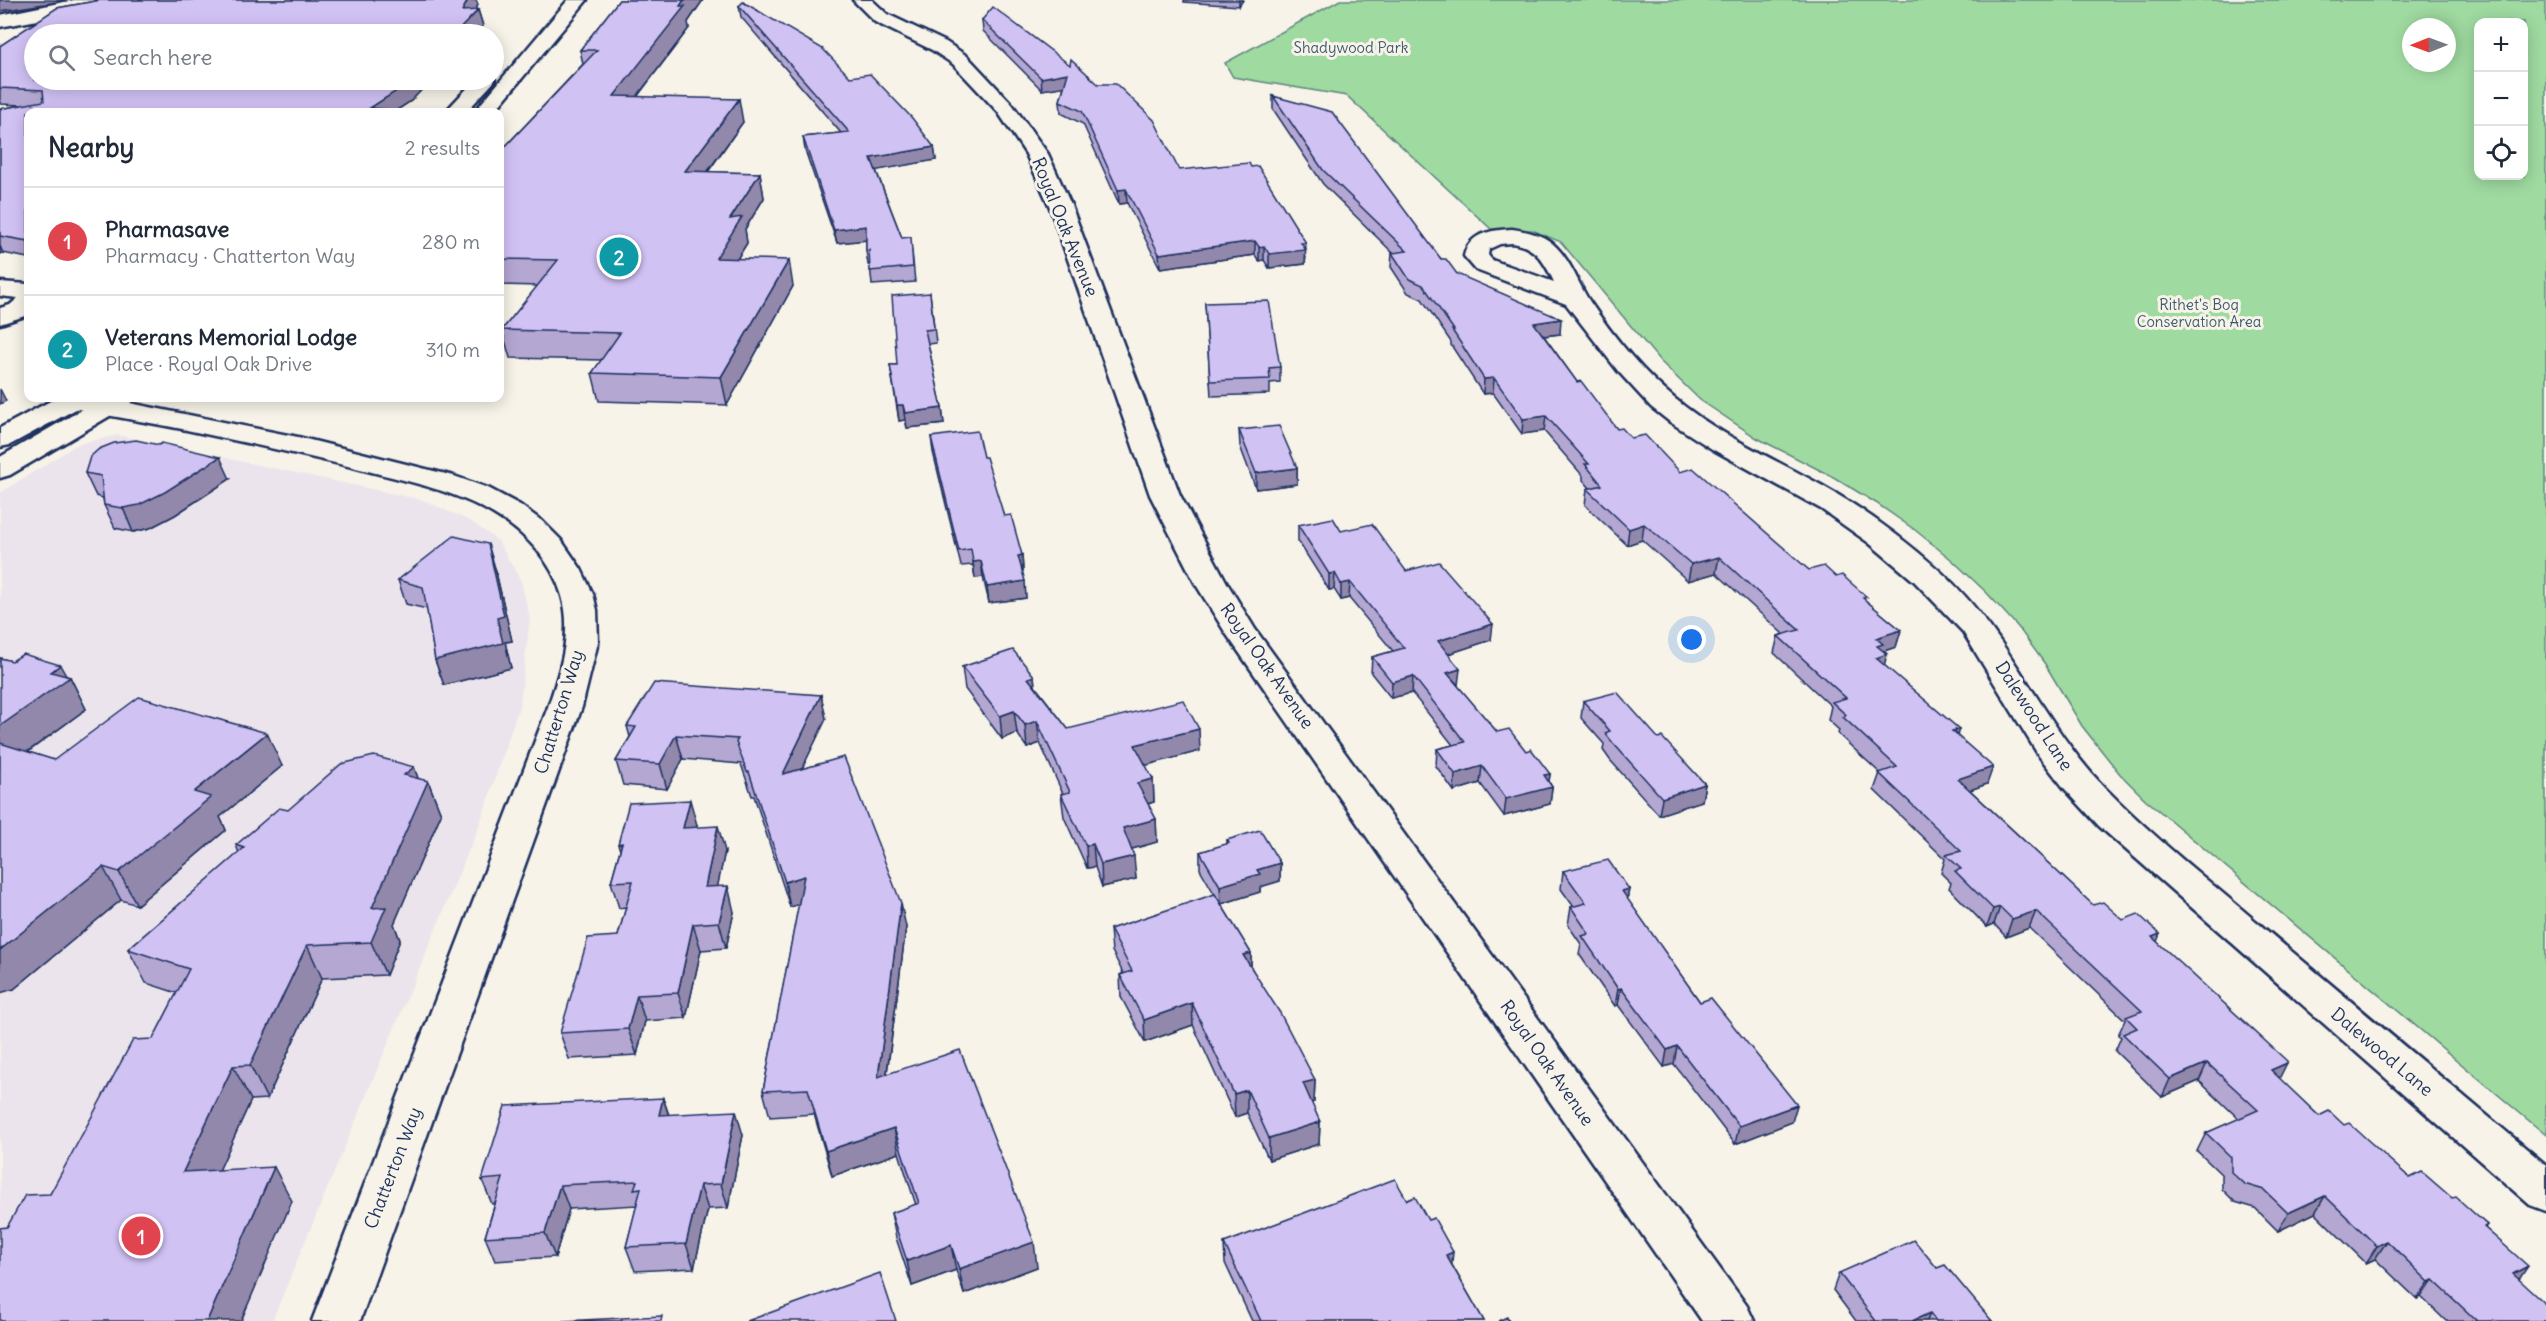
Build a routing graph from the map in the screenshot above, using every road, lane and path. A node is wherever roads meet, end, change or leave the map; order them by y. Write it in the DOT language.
graph roads {
  1 [pos="91,0"];
  2 [pos="579,0"];
  3 [pos="861,0"];
  4 [pos="0,21"];
  5 [pos="504,88"];
  6 [pos="476,90"];
  7 [pos="502,90"];
  8 [pos="459,108"];
  9 [pos="486,108"];
  10 [pos="0,289"];
  11 [pos="24,291"];
  12 [pos="1576,299"];
  13 [pos="24,306"];
  14 [pos="0,316"];
  15 [pos="88,402"];
  16 [pos="90,402"];
  17 [pos="102,402"];
  18 [pos="0,440"];
  19 [pos="0,469"];
  20 [pos="2546,1192"];
  21 [pos="336,1321"];
  22 [pos="1730,1321"];
  1 -- 4 [label="street"];
  2 -- 5 [label="street"];
  3 -- 22 [label="street, Royal Oak Avenue"];
  6 -- 8 [label="street"];
  7 -- 9 [label="street"];
  10 -- 11 [label="street"];
  12 -- 20 [label="street, Dalewood Lane"];
  13 -- 14 [label="street"];
  15 -- 18 [label="street"];
  16 -- 19 [label="street"];
  17 -- 21 [label="street, Chatterton Way"];
}
